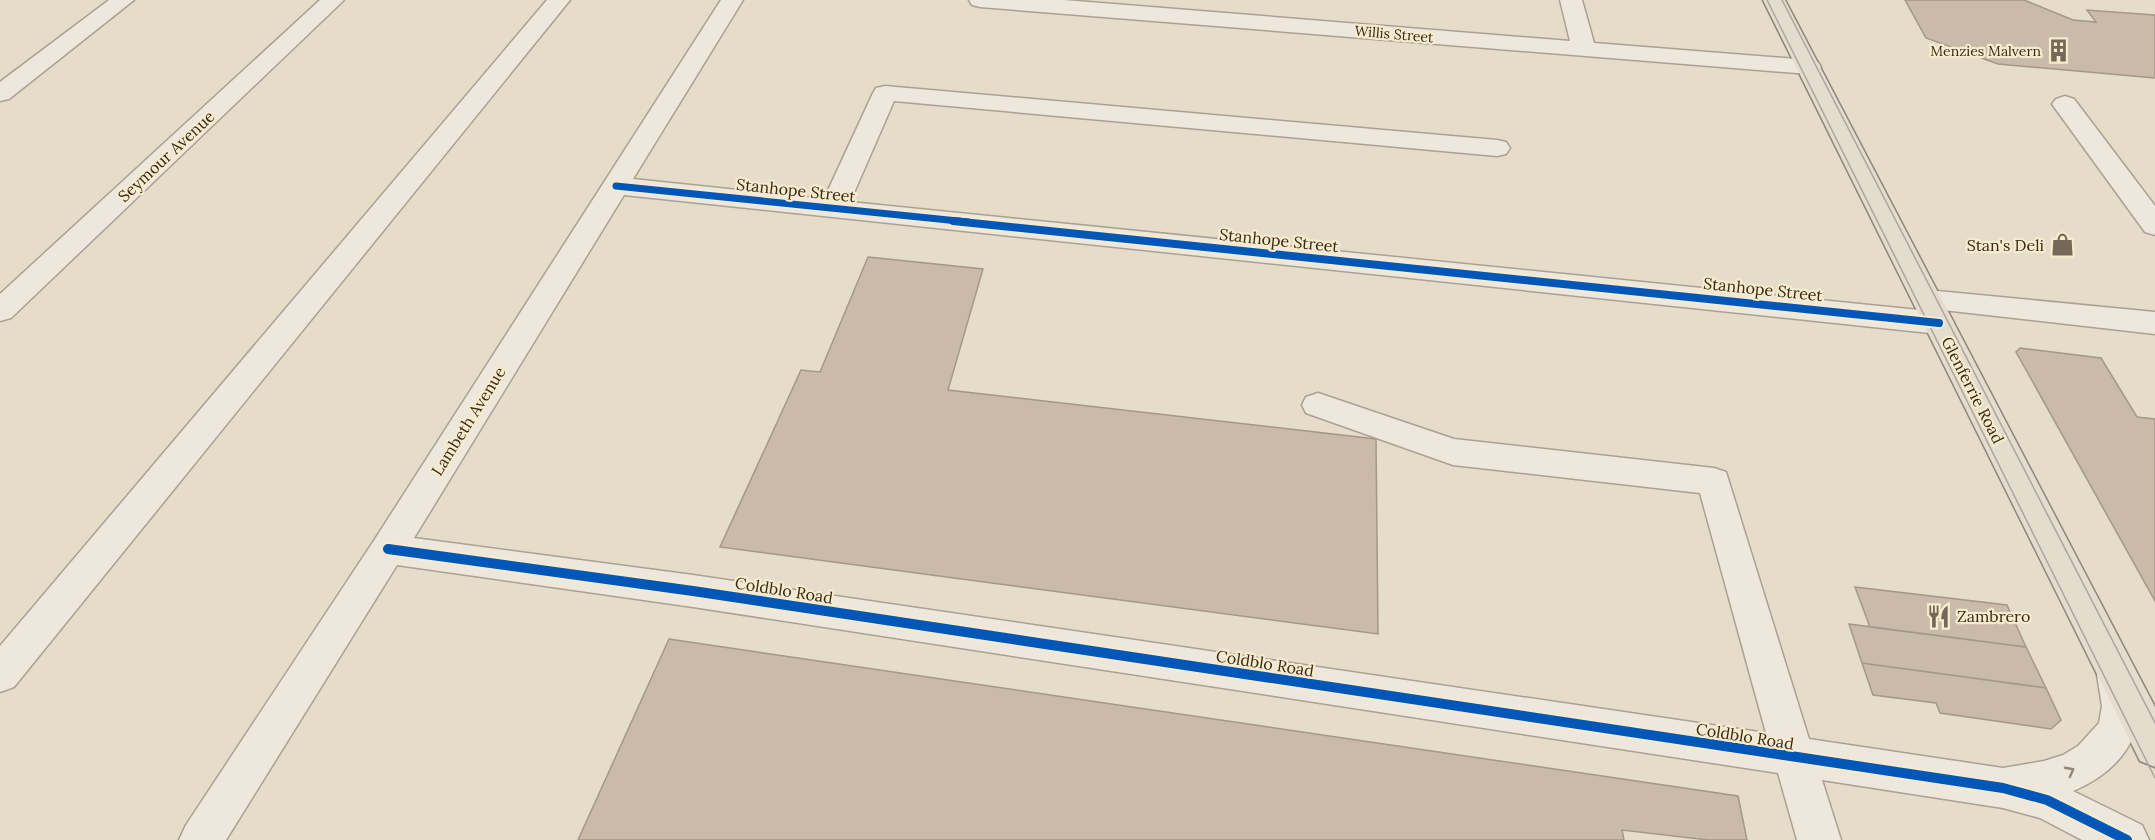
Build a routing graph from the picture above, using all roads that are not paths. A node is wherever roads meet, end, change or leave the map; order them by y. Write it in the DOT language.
graph roads {
  1 [pos="123,0"];
  2 [pos="333,0"];
  3 [pos="559,0"];
  4 [pos="732,0"];
  5 [pos="980,0"];
  6 [pos="1571,0"];
  7 [pos="1774,0"];
  8 [pos="1216,10"];
  9 [pos="1584,48"];
  10 [pos="1809,67"];
  11 [pos="0,94"];
  12 [pos="2065,104"];
  13 [pos="1497,148"];
  14 [pos="616,186"];
  15 [pos="833,209"];
  16 [pos="2155,226"];
  17 [pos="0,311"];
  18 [pos="1933,311"];
  19 [pos="2155,323"];
  20 [pos="1318,405"];
  21 [pos="388,549"];
  22 [pos="2117,673"];
  23 [pos="0,675"];
  24 [pos="2155,748"];
  25 [pos="1796,759"];
  26 [pos="1972,783"];
  27 [pos="210,839"];
  28 [pos="1819,840"];
  29 [pos="2127,840"];
  1 -- 11 [label="street"];
  2 -- 17 [label="street, Seymour Avenue"];
  3 -- 23 [label="street"];
  4 -- 14 [label="street, Lambeth Avenue"];
  5 -- 8 [label="street, Willis Street"];
  6 -- 9 [label="street"];
  7 -- 10 [label="main road, Glenferrie Road"];
  8 -- 9 [label="street, Willis Street"];
  9 -- 10 [label="street, Willis Street"];
  10 -- 18 [label="main road, Glenferrie Road"];
  12 -- 16 [label="street"];
  13 -- 15 [label="street"];
  14 -- 15 [label="street, Stanhope Street"];
  14 -- 21 [label="street, Lambeth Avenue"];
  15 -- 18 [label="street, Stanhope Street"];
  18 -- 19 [label="street, Stanhope Street"];
  18 -- 22 [label="main road, Glenferrie Road"];
  20 -- 25 [label="street"];
  21 -- 25 [label="street, Coldblo Road"];
  21 -- 27 [label="street, Lambeth Avenue"];
  22 -- 24 [label="main road, Glenferrie Road"];
  26 -- 22 [label="street, Coldblo Road, one-way"];
  25 -- 26 [label="street, Coldblo Road"];
  25 -- 28 [label="street"];
  26 -- 29 [label="street, Coldblo Road"];
}
